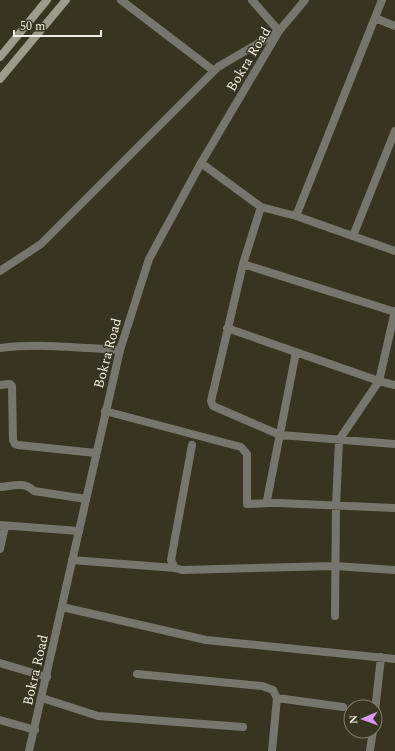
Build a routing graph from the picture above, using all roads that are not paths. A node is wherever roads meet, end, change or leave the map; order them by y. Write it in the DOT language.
graph roads {
  1 [pos="47,0"];
  2 [pos="66,0"];
  3 [pos="120,0"];
  4 [pos="252,0"];
  5 [pos="305,0"];
  6 [pos="382,0"];
  7 [pos="375,18"];
  8 [pos="395,26"];
  9 [pos="279,31"];
  10 [pos="0,57"];
  11 [pos="214,71"];
  12 [pos="0,79"];
  13 [pos="395,131"];
  14 [pos="201,162"];
  15 [pos="261,207"];
  16 [pos="296,216"];
  17 [pos="353,236"];
  18 [pos="395,251"];
  19 [pos="242,264"];
  20 [pos="0,271"];
  21 [pos="395,312"];
  22 [pos="227,328"];
  23 [pos="0,348"];
  24 [pos="120,350"];
  25 [pos="296,352"];
  26 [pos="379,381"];
  27 [pos="0,385"];
  28 [pos="395,385"];
  29 [pos="105,411"];
  30 [pos="280,436"];
  31 [pos="339,440"];
  32 [pos="395,444"];
  33 [pos="192,445"];
  34 [pos="96,454"];
  35 [pos="0,488"];
  36 [pos="86,499"];
  37 [pos="271,502"];
  38 [pos="336,506"];
  39 [pos="395,508"];
  40 [pos="2,525"];
  41 [pos="79,531"];
  42 [pos="0,548"];
  43 [pos="72,560"];
  44 [pos="335,566"];
  45 [pos="175,568"];
  46 [pos="395,570"];
  47 [pos="62,607"];
  48 [pos="335,616"];
  49 [pos="381,657"];
  50 [pos="395,658"];
  51 [pos="0,663"];
  52 [pos="137,674"];
  53 [pos="46,677"];
  54 [pos="42,698"];
  55 [pos="277,698"];
  56 [pos="376,699"];
  57 [pos="343,707"];
  58 [pos="0,720"];
  59 [pos="243,727"];
  60 [pos="35,730"];
  61 [pos="372,739"];
  62 [pos="370,750"];
  63 [pos="29,751"];
  64 [pos="272,751"];
  1 -- 10 [label="main road"];
  2 -- 12 [label="main road"];
  3 -- 11 [label="street"];
  4 -- 9 [label="street"];
  5 -- 9 [label="street, Bokra Road"];
  6 -- 7 [label="street"];
  7 -- 8 [label="street"];
  7 -- 16 [label="street"];
  9 -- 11 [label="street"];
  9 -- 14 [label="street, Bokra Road"];
  11 -- 20 [label="street"];
  13 -- 17 [label="street"];
  14 -- 15 [label="street"];
  14 -- 24 [label="street, Bokra Road"];
  15 -- 16 [label="street"];
  15 -- 19 [label="street"];
  16 -- 17 [label="street"];
  17 -- 18 [label="street"];
  19 -- 21 [label="street"];
  19 -- 22 [label="street"];
  21 -- 26 [label="street"];
  22 -- 25 [label="street"];
  22 -- 30 [label="street"];
  23 -- 24 [label="street"];
  24 -- 29 [label="street, Bokra Road"];
  25 -- 26 [label="street"];
  25 -- 30 [label="street"];
  26 -- 28 [label="street"];
  26 -- 31 [label="street"];
  27 -- 34 [label="street"];
  29 -- 34 [label="street, Bokra Road"];
  29 -- 37 [label="street"];
  30 -- 31 [label="street"];
  30 -- 37 [label="street"];
  31 -- 32 [label="street"];
  31 -- 38 [label="street"];
  33 -- 45 [label="street"];
  34 -- 36 [label="street, Bokra Road"];
  35 -- 36 [label="street"];
  36 -- 41 [label="street, Bokra Road"];
  37 -- 38 [label="street"];
  38 -- 39 [label="street"];
  38 -- 44 [label="street"];
  40 -- 41 [label="street"];
  40 -- 42 [label="street"];
  41 -- 43 [label="street, Bokra Road"];
  43 -- 45 [label="street"];
  43 -- 47 [label="street, Bokra Road"];
  44 -- 45 [label="street"];
  44 -- 46 [label="street"];
  44 -- 48 [label="street"];
  47 -- 49 [label="street"];
  47 -- 53 [label="street, Bokra Road"];
  49 -- 50 [label="street"];
  49 -- 56 [label="street"];
  51 -- 53 [label="street"];
  52 -- 55 [label="street"];
  53 -- 54 [label="street, Bokra Road"];
  54 -- 59 [label="street"];
  54 -- 60 [label="street, Bokra Road"];
  55 -- 57 [label="street"];
  55 -- 64 [label="street"];
  58 -- 60 [label="street"];
  60 -- 63 [label="street, Bokra Road"];
  61 -- 62 [label="street"];
}
